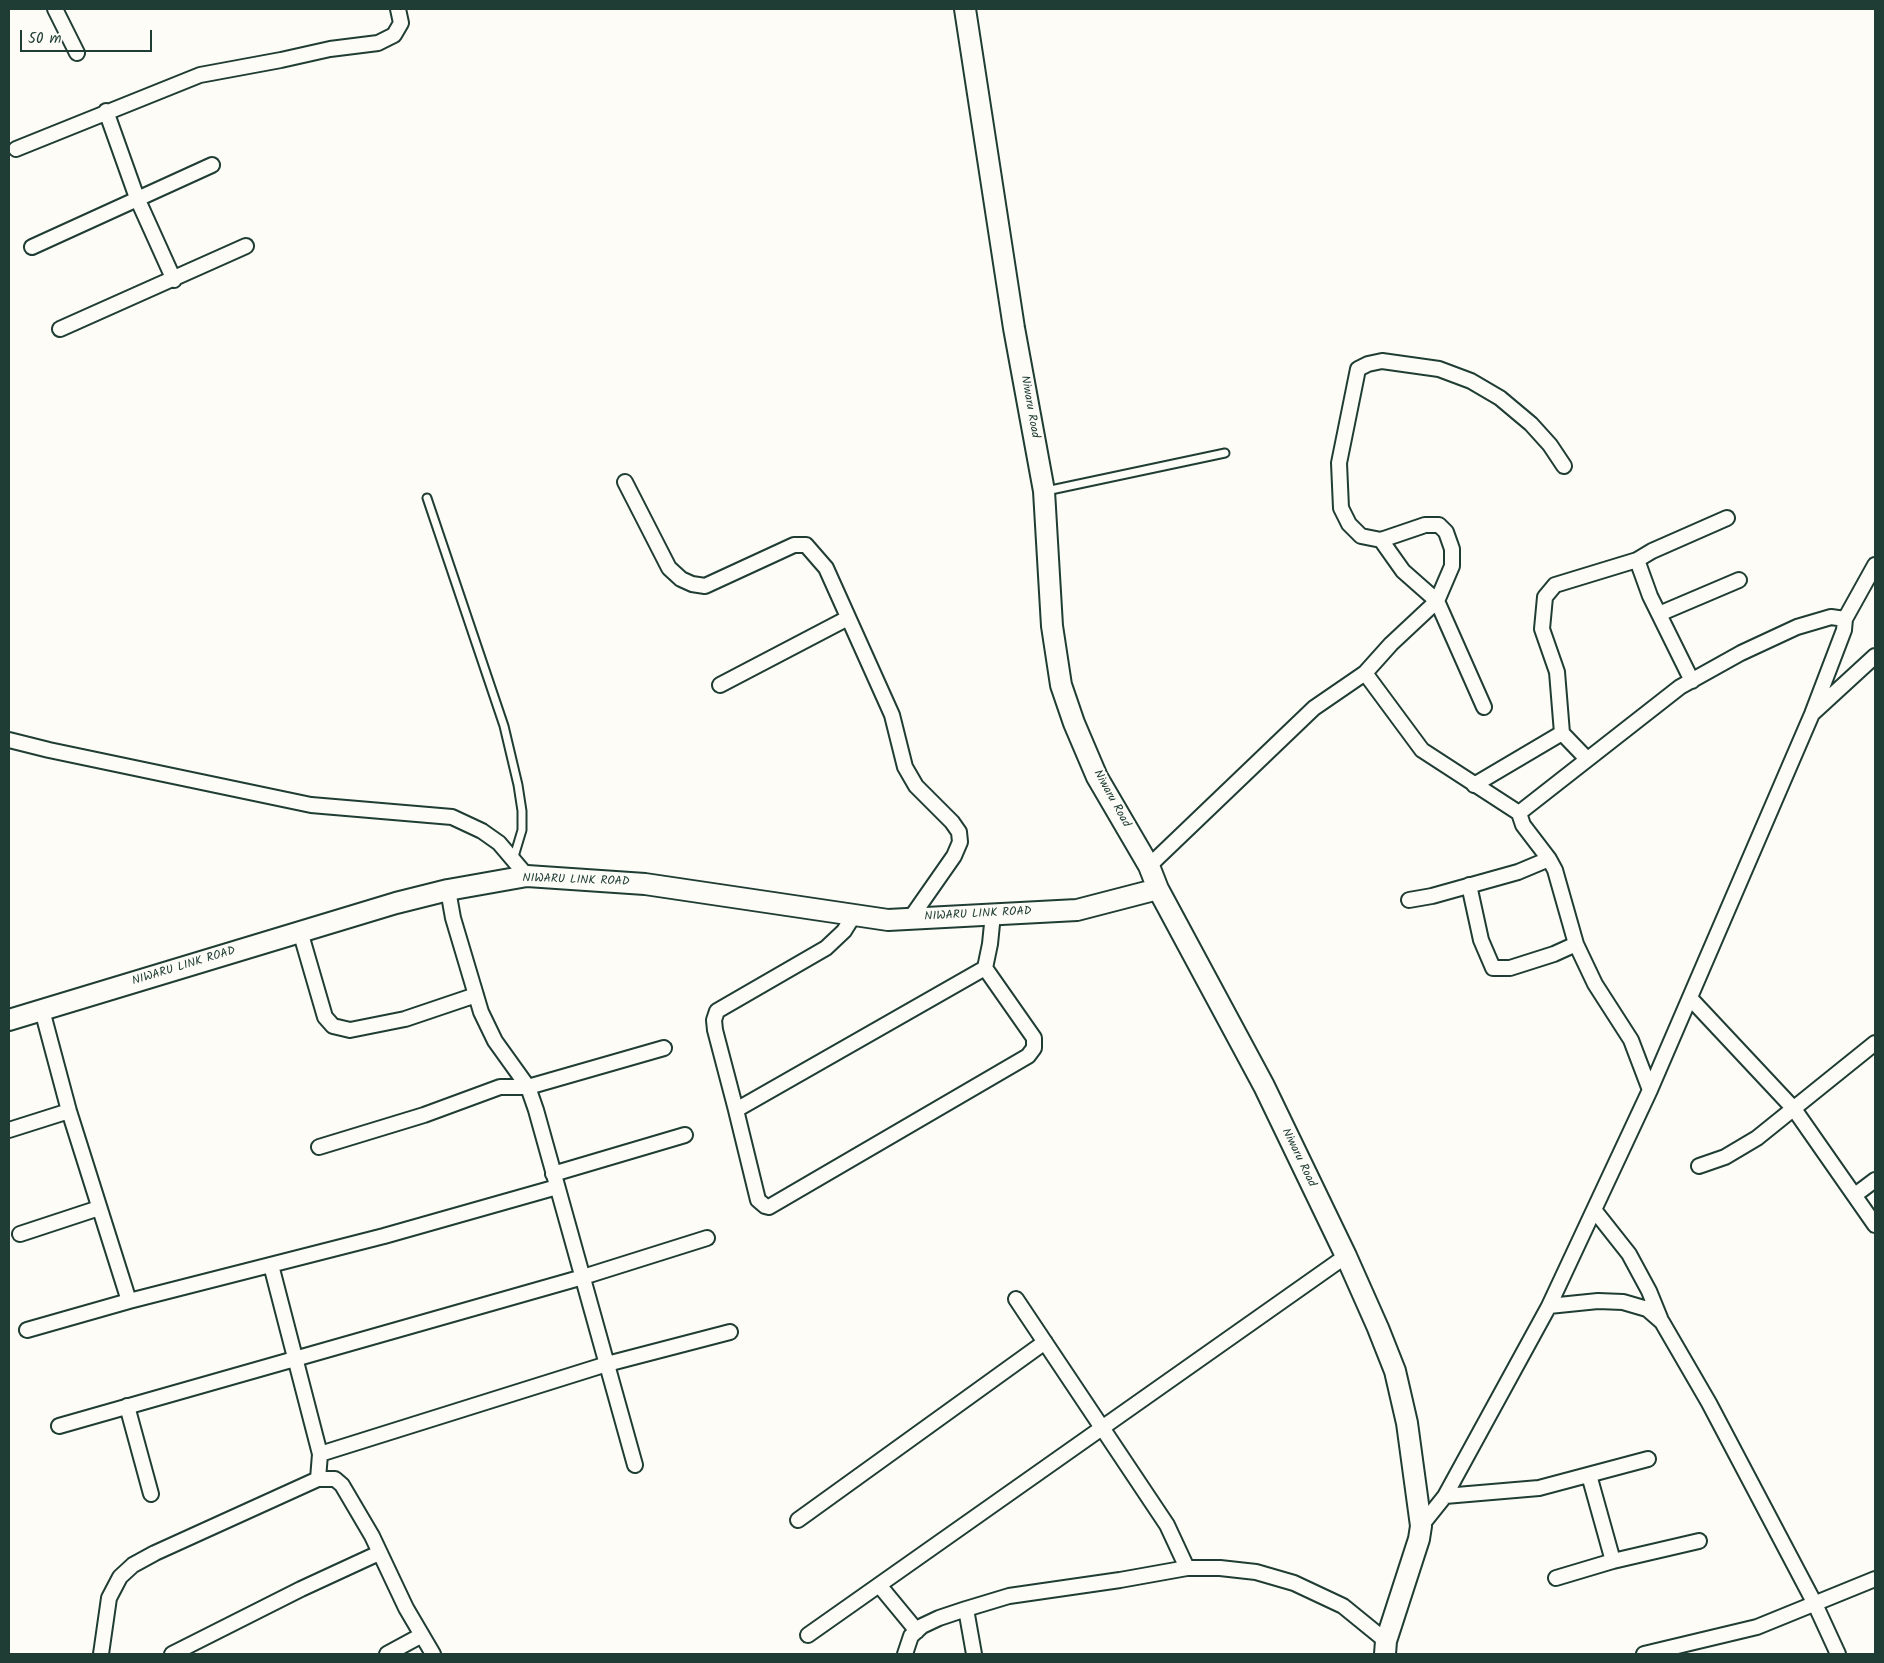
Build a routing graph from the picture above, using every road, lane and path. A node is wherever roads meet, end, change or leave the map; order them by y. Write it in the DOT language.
graph roads {
  1 [pos="54,9"];
  2 [pos="398,9"];
  3 [pos="965,9"];
  4 [pos="77,53"];
  5 [pos="106,111"];
  6 [pos="16,149"];
  7 [pos="212,165"];
  8 [pos="138,198"];
  9 [pos="246,246"];
  10 [pos="32,247"];
  11 [pos="174,280"];
  12 [pos="60,329"];
  13 [pos="1226,453"];
  14 [pos="1564,466"];
  15 [pos="625,482"];
  16 [pos="1044,491"];
  17 [pos="427,498"];
  18 [pos="1727,518"];
  19 [pos="1381,540"];
  20 [pos="1637,560"];
  21 [pos="1875,565"];
  22 [pos="1739,580"];
  23 [pos="1437,602"];
  24 [pos="1658,614"];
  25 [pos="848,618"];
  26 [pos="1845,618"];
  27 [pos="1875,656"];
  28 [pos="1365,673"];
  29 [pos="1692,681"];
  30 [pos="720,684"];
  31 [pos="1484,707"];
  32 [pos="1812,714"];
  33 [pos="1562,733"];
  34 [pos="9,740"];
  35 [pos="1587,759"];
  36 [pos="1474,785"];
  37 [pos="1519,813"];
  38 [pos="1549,859"];
  39 [pos="513,860"];
  40 [pos="1149,866"];
  41 [pos="527,876"];
  42 [pos="1469,885"];
  43 [pos="448,890"];
  44 [pos="1158,890"];
  45 [pos="1409,900"];
  46 [pos="854,914"];
  47 [pos="993,914"];
  48 [pos="910,918"];
  49 [pos="300,932"];
  50 [pos="1576,944"];
  51 [pos="984,968"];
  52 [pos="476,995"];
  53 [pos="1690,998"];
  54 [pos="42,1010"];
  55 [pos="9,1020"];
  56 [pos="1875,1043"];
  57 [pos="664,1048"];
  58 [pos="528,1087"];
  59 [pos="1650,1090"];
  60 [pos="1794,1109"];
  61 [pos="736,1110"];
  62 [pos="69,1111"];
  63 [pos="9,1130"];
  64 [pos="684,1135"];
  65 [pos="319,1146"];
  66 [pos="1698,1166"];
  67 [pos="1875,1180"];
  68 [pos="555,1181"];
  69 [pos="1855,1195"];
  70 [pos="99,1208"];
  71 [pos="1595,1210"];
  72 [pos="1875,1225"];
  73 [pos="20,1234"];
  74 [pos="708,1238"];
  75 [pos="1346,1256"];
  76 [pos="271,1265"];
  77 [pos="583,1277"];
  78 [pos="1016,1299"];
  79 [pos="129,1301"];
  80 [pos="1548,1306"];
  81 [pos="1662,1322"];
  82 [pos="27,1330"];
  83 [pos="730,1332"];
  84 [pos="1045,1342"];
  85 [pos="295,1359"];
  86 [pos="607,1364"];
  87 [pos="128,1406"];
  88 [pos="59,1426"];
  89 [pos="1101,1427"];
  90 [pos="320,1454"];
  91 [pos="1648,1459"];
  92 [pos="635,1465"];
  93 [pos="1589,1475"];
  94 [pos="318,1479"];
  95 [pos="151,1494"];
  96 [pos="1445,1496"];
  97 [pos="798,1520"];
  98 [pos="1420,1532"];
  99 [pos="1699,1541"];
  100 [pos="379,1553"];
  101 [pos="1613,1561"];
  102 [pos="1187,1568"];
  103 [pos="1556,1578"];
  104 [pos="1875,1579"];
  105 [pos="879,1584"];
  106 [pos="1815,1604"];
  107 [pos="966,1609"];
  108 [pos="917,1631"];
  109 [pos="422,1635"];
  110 [pos="808,1635"];
  111 [pos="195,1649"];
  112 [pos="1389,1650"];
  113 [pos="101,1654"];
  114 [pos="172,1654"];
  115 [pos="387,1654"];
  116 [pos="433,1654"];
  117 [pos="905,1654"];
  118 [pos="974,1654"];
  119 [pos="1644,1654"];
  120 [pos="1838,1654"];
  1 -- 4 [label="street"];
  2 -- 5 [label="street"];
  3 -- 16 [label="street, Niwaru Road"];
  5 -- 6 [label="street"];
  5 -- 8 [label="street"];
  7 -- 8 [label="street"];
  8 -- 10 [label="street"];
  8 -- 11 [label="street"];
  9 -- 11 [label="street"];
  11 -- 12 [label="street"];
  13 -- 16 [label="lane"];
  14 -- 19 [label="street"];
  15 -- 25 [label="street"];
  16 -- 40 [label="street, Niwaru Road"];
  17 -- 39 [label="lane"];
  18 -- 20 [label="street"];
  19 -- 23 [label="street"];
  19 -- 23 [label="street"];
  20 -- 24 [label="street"];
  20 -- 33 [label="street"];
  21 -- 26 [label="street"];
  22 -- 24 [label="street"];
  23 -- 28 [label="street"];
  23 -- 31 [label="street"];
  24 -- 29 [label="street"];
  25 -- 30 [label="street"];
  25 -- 48 [label="street"];
  26 -- 29 [label="street"];
  26 -- 32 [label="street"];
  27 -- 32 [label="street"];
  28 -- 36 [label="street"];
  28 -- 40 [label="street"];
  29 -- 35 [label="street"];
  32 -- 53 [label="street"];
  33 -- 35 [label="street"];
  33 -- 36 [label="street"];
  34 -- 39 [label="street"];
  35 -- 37 [label="street"];
  36 -- 37 [label="street"];
  37 -- 38 [label="street"];
  38 -- 42 [label="street"];
  38 -- 50 [label="street"];
  39 -- 41 [label="street"];
  40 -- 44 [label="street, Niwaru Road"];
  41 -- 43 [label="street, NIWARU LINK ROAD"];
  41 -- 46 [label="street, NIWARU LINK ROAD"];
  42 -- 45 [label="street"];
  42 -- 50 [label="street"];
  43 -- 49 [label="street, NIWARU LINK ROAD"];
  43 -- 52 [label="street"];
  44 -- 47 [label="street, NIWARU LINK ROAD"];
  44 -- 75 [label="street, Niwaru Road"];
  46 -- 48 [label="street, NIWARU LINK ROAD"];
  46 -- 61 [label="street"];
  47 -- 48 [label="street, NIWARU LINK ROAD"];
  47 -- 51 [label="street"];
  49 -- 52 [label="street"];
  49 -- 54 [label="street, NIWARU LINK ROAD"];
  50 -- 59 [label="street"];
  51 -- 61 [label="street"];
  51 -- 61 [label="street"];
  52 -- 58 [label="street"];
  53 -- 59 [label="street"];
  53 -- 60 [label="street"];
  54 -- 55 [label="street, NIWARU LINK ROAD"];
  54 -- 62 [label="street"];
  56 -- 60 [label="street"];
  57 -- 58 [label="street"];
  58 -- 65 [label="street"];
  58 -- 68 [label="street"];
  59 -- 71 [label="street"];
  60 -- 66 [label="street"];
  60 -- 69 [label="street"];
  62 -- 63 [label="street"];
  62 -- 70 [label="street"];
  64 -- 68 [label="street"];
  67 -- 69 [label="street"];
  68 -- 76 [label="street"];
  68 -- 77 [label="street"];
  69 -- 72 [label="street"];
  70 -- 73 [label="street"];
  70 -- 79 [label="street"];
  71 -- 80 [label="street"];
  71 -- 81 [label="street"];
  74 -- 77 [label="street"];
  75 -- 89 [label="street"];
  75 -- 98 [label="street, Niwaru Road"];
  76 -- 79 [label="street"];
  76 -- 85 [label="street"];
  77 -- 85 [label="street"];
  77 -- 86 [label="street"];
  78 -- 84 [label="street"];
  79 -- 82 [label="street"];
  80 -- 81 [label="street"];
  80 -- 96 [label="street"];
  81 -- 106 [label="street"];
  83 -- 86 [label="street"];
  84 -- 89 [label="street"];
  84 -- 97 [label="street"];
  85 -- 87 [label="street"];
  85 -- 90 [label="street"];
  86 -- 90 [label="street"];
  86 -- 92 [label="street"];
  87 -- 88 [label="street"];
  87 -- 95 [label="street"];
  89 -- 102 [label="street"];
  89 -- 105 [label="street"];
  90 -- 94 [label="street"];
  91 -- 93 [label="street"];
  93 -- 96 [label="street"];
  93 -- 101 [label="street"];
  94 -- 100 [label="street"];
  94 -- 113 [label="street"];
  96 -- 98 [label="street"];
  98 -- 112 [label="street"];
  99 -- 101 [label="street"];
  100 -- 109 [label="street"];
  100 -- 111 [label="street"];
  101 -- 103 [label="street"];
  102 -- 107 [label="street"];
  102 -- 112 [label="street"];
  104 -- 106 [label="street"];
  105 -- 108 [label="street"];
  105 -- 110 [label="street"];
  106 -- 119 [label="street"];
  106 -- 120 [label="street"];
  107 -- 108 [label="street"];
  107 -- 118 [label="street"];
  108 -- 117 [label="street"];
  109 -- 115 [label="street"];
  109 -- 116 [label="street"];
  111 -- 114 [label="street"];
}
